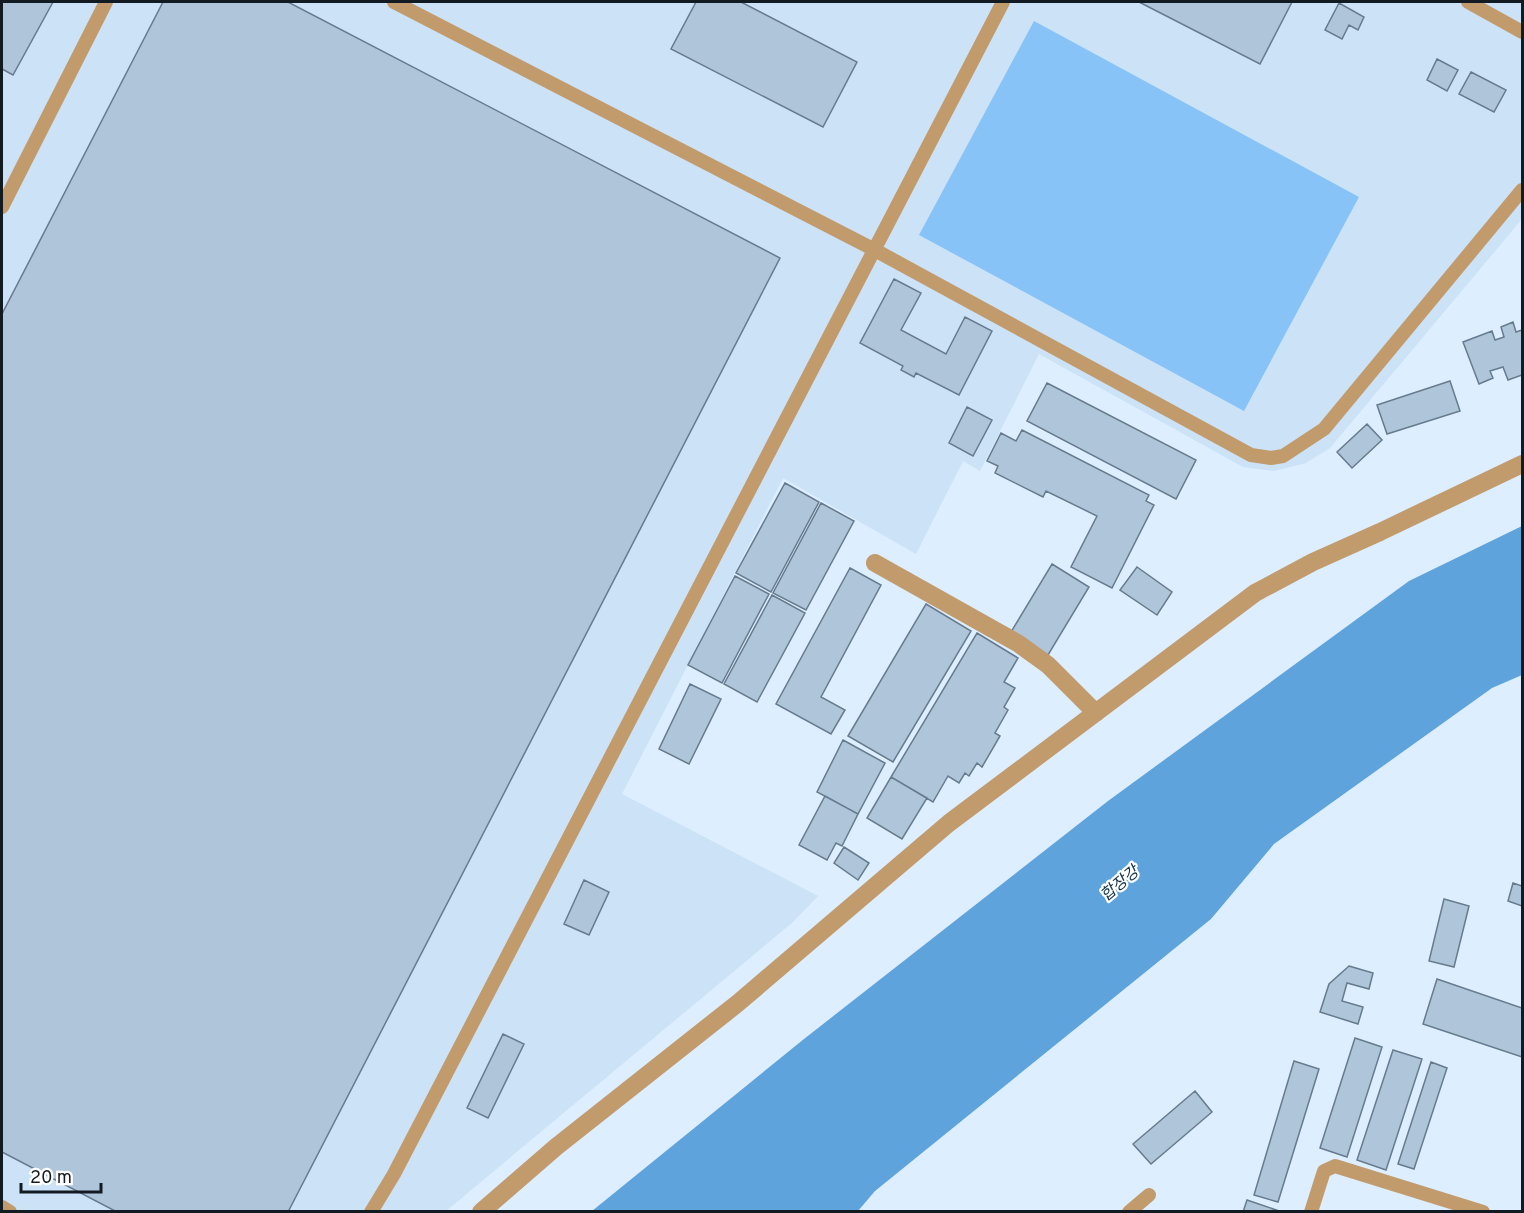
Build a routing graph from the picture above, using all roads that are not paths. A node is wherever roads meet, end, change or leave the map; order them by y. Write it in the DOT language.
graph roads {
  1 [pos="106,2"];
  2 [pos="394,2"];
  3 [pos="1003,2"];
  4 [pos="1468,2"];
  5 [pos="1522,32"];
  6 [pos="1522,190"];
  7 [pos="2,207"];
  8 [pos="873,249"];
  9 [pos="1522,464"];
  10 [pos="875,563"];
  11 [pos="1096,713"];
  12 [pos="1149,1195"];
  13 [pos="2,1207"];
  14 [pos="10,1212"];
  15 [pos="371,1212"];
  16 [pos="481,1212"];
  17 [pos="1129,1212"];
  18 [pos="1311,1212"];
  19 [pos="1483,1212"];
  1 -- 7 [label="lane"];
  2 -- 8 [label="lane"];
  3 -- 8 [label="lane"];
  4 -- 5 [label="lane"];
  6 -- 8 [label="lane"];
  8 -- 15 [label="lane"];
  9 -- 11 [label="street"];
  10 -- 11 [label="street"];
  11 -- 16 [label="street"];
  12 -- 17 [label="lane"];
  13 -- 14 [label="lane"];
  18 -- 19 [label="lane"];
}
